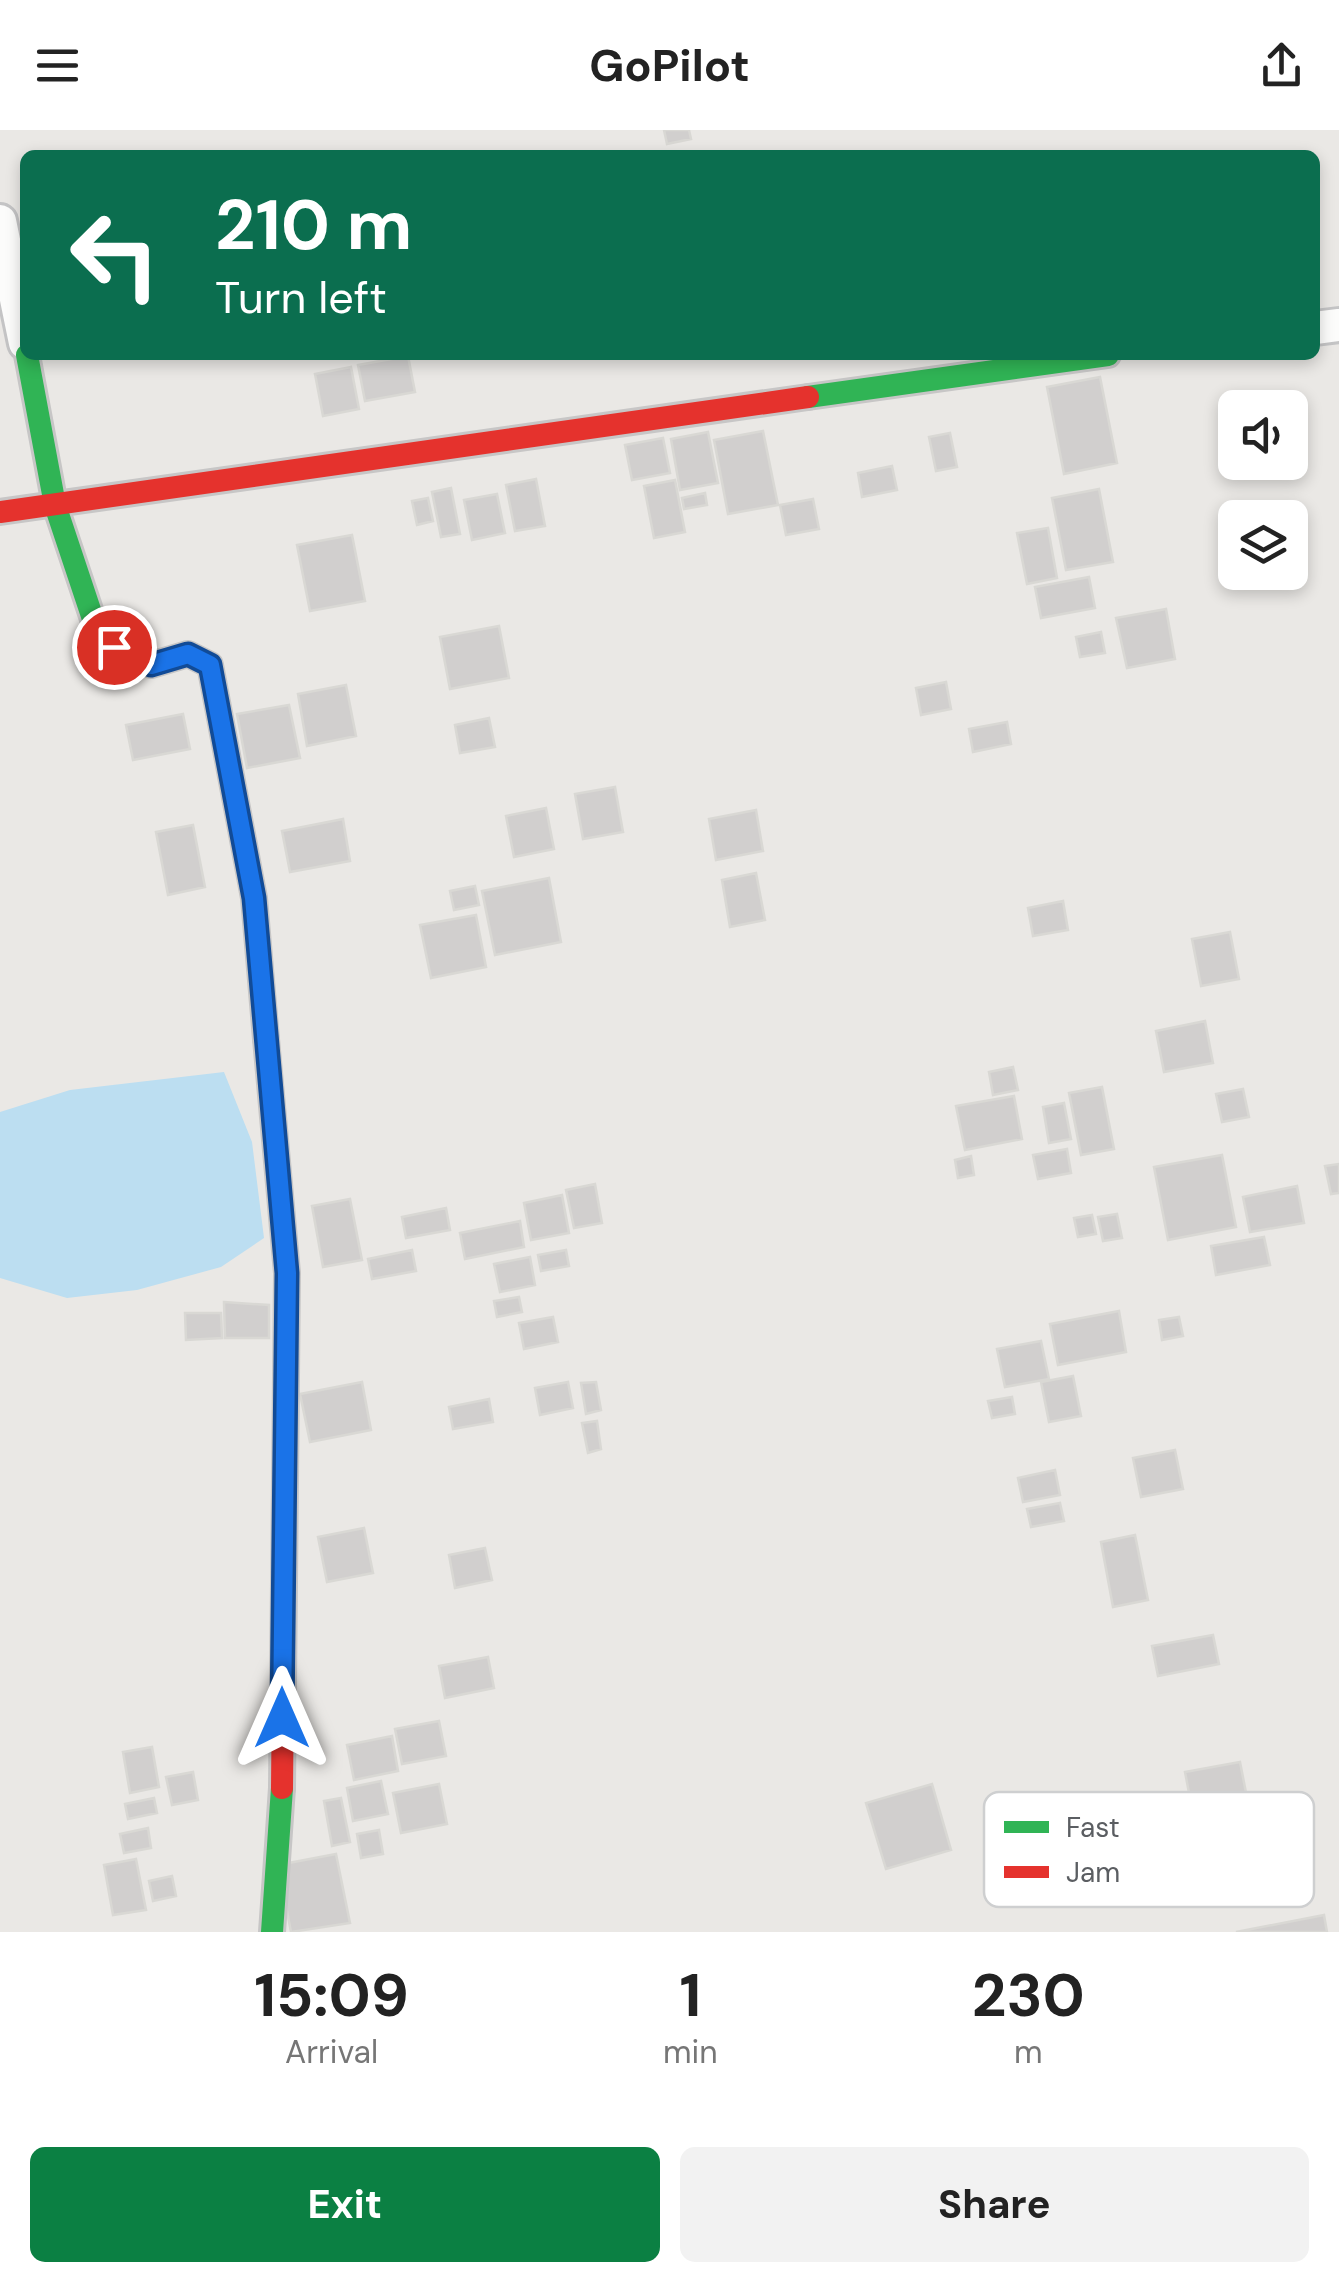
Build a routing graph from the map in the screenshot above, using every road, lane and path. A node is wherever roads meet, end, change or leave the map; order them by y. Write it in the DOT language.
graph roads {
  1 [pos="0,220"];
  2 [pos="20,319"];
  3 [pos="28,360"];
  4 [pos="1073,360"];
  5 [pos="56,504"];
  6 [pos="0,512"];
  7 [pos="272,1932"];
  1 -- 2 [label="street"];
  3 -- 5 [label="street"];
  4 -- 5 [label="street"];
  5 -- 6 [label="street"];
  5 -- 7 [label="street"];
}
